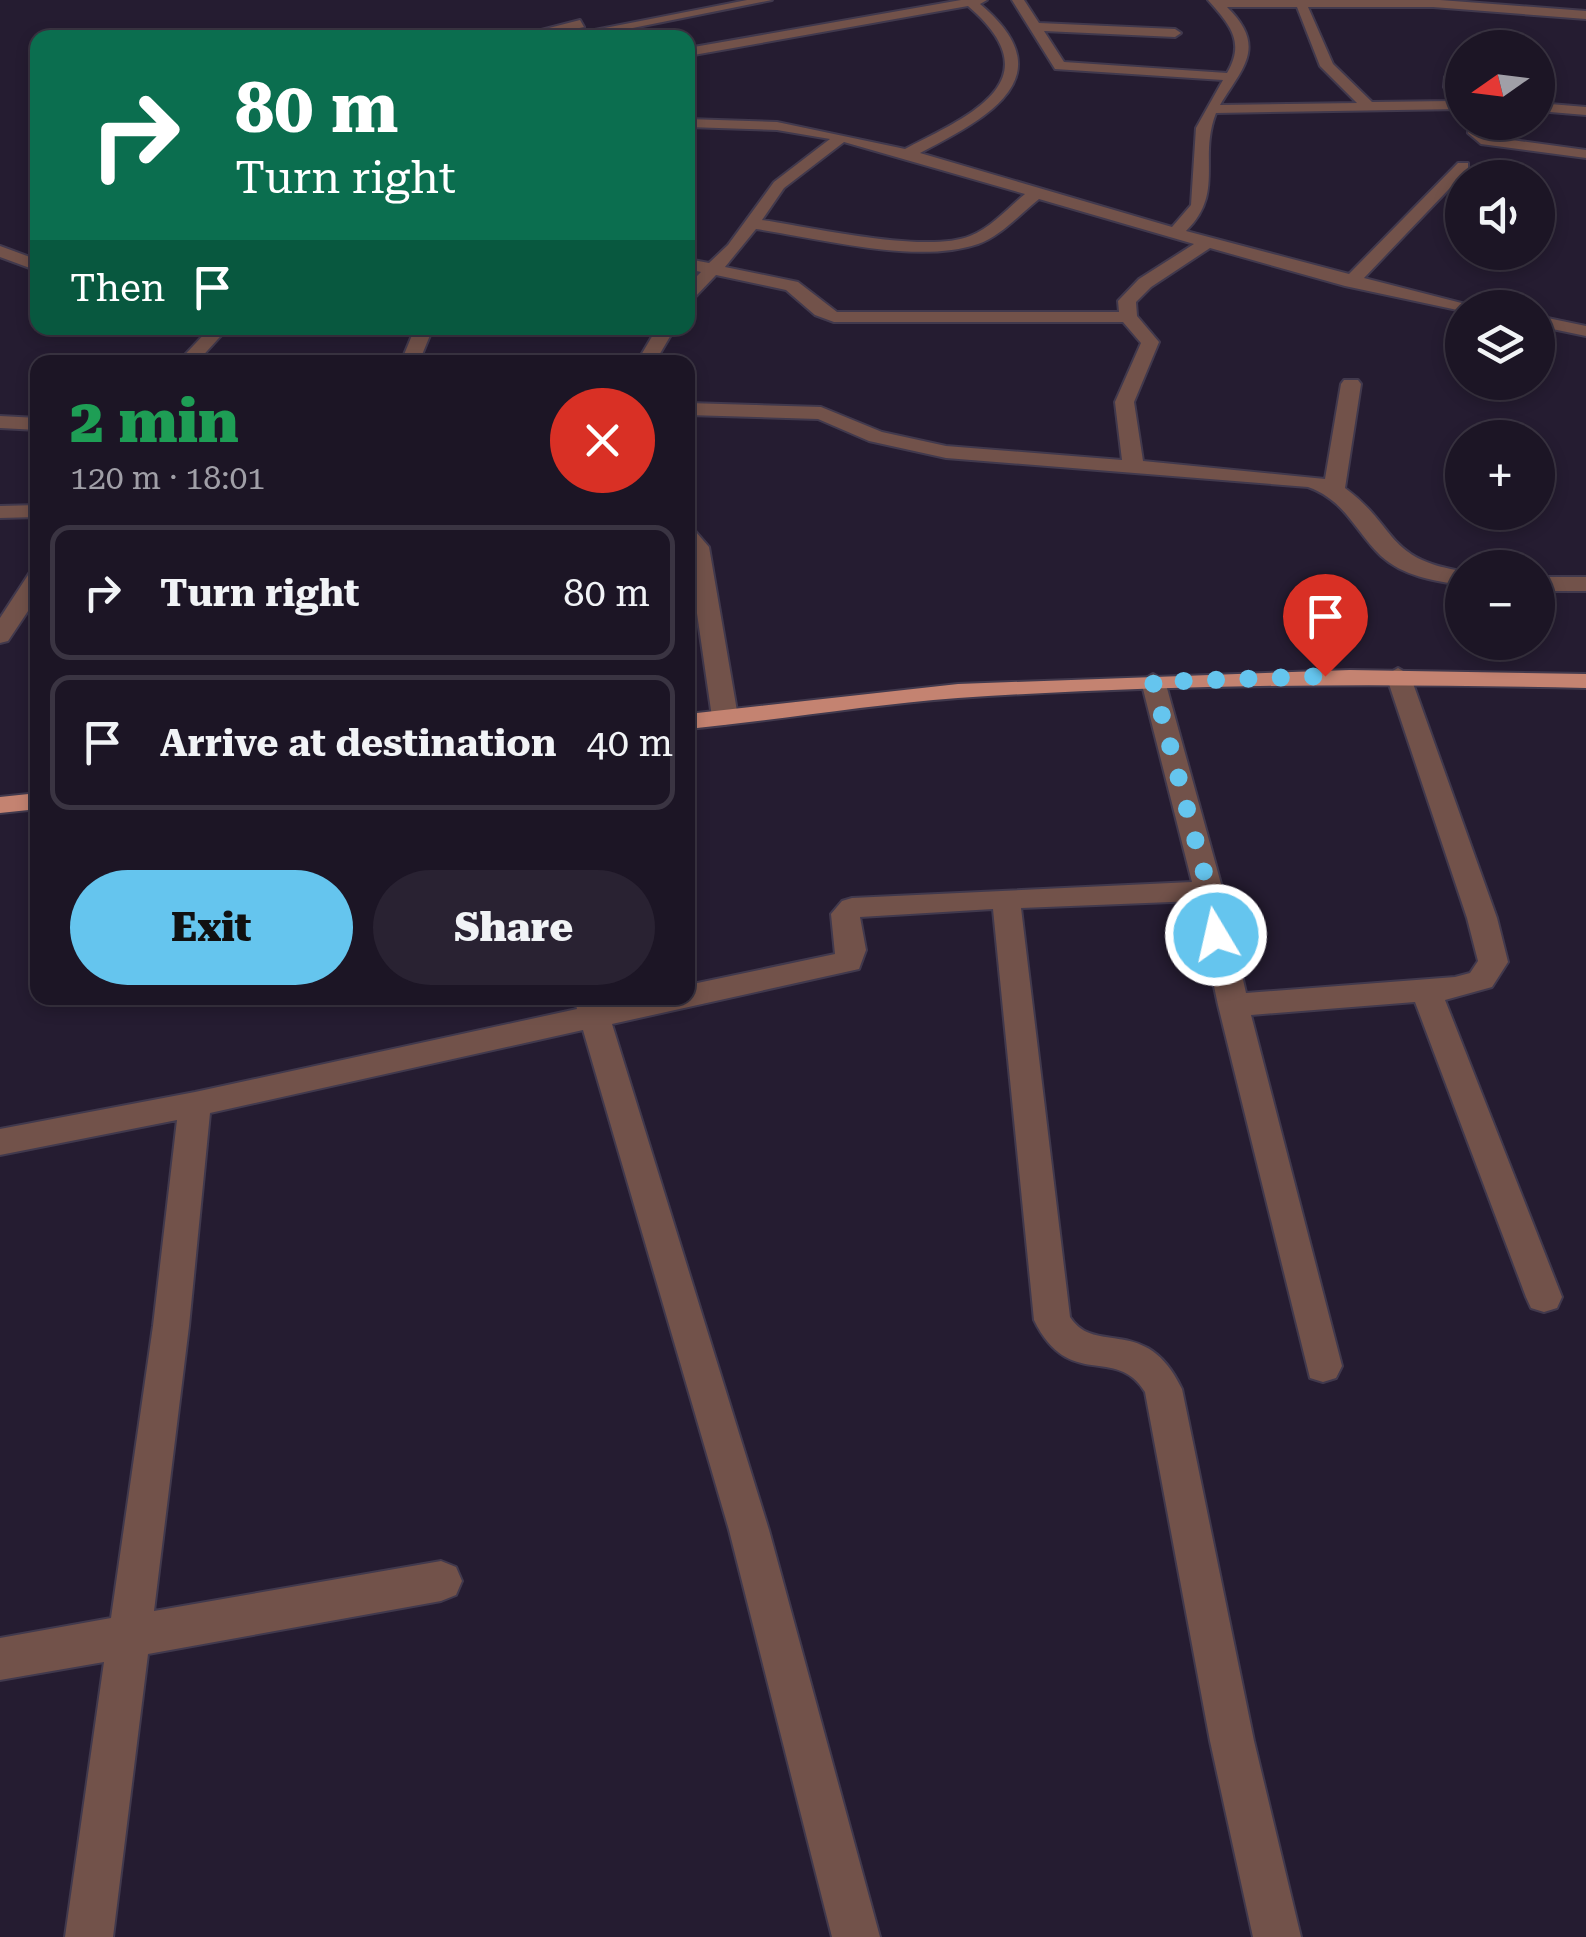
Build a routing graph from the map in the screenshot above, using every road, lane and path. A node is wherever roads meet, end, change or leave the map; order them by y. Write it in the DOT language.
graph roads {
  1 [pos="714,0"];
  2 [pos="766,0"];
  3 [pos="910,0"];
  4 [pos="1018,0"];
  5 [pos="1573,0"];
  6 [pos="976,1"];
  7 [pos="1216,1"];
  8 [pos="1301,3"];
  9 [pos="1567,14"];
  10 [pos="1586,15"];
  11 [pos="750,18"];
  12 [pos="1036,27"];
  13 [pos="546,30"];
  14 [pos="603,30"];
  15 [pos="686,30"];
  16 [pos="695,38"];
  17 [pos="1176,47"];
  18 [pos="695,51"];
  19 [pos="1235,77"];
  20 [pos="1445,105"];
  21 [pos="1369,107"];
  22 [pos="1555,108"];
  23 [pos="1212,109"];
  24 [pos="1586,110"];
  25 [pos="695,113"];
  26 [pos="695,122"];
  27 [pos="706,122"];
  28 [pos="841,138"];
  29 [pos="1486,140"];
  30 [pos="908,154"];
  31 [pos="1586,154"];
  32 [pos="1445,185"];
  33 [pos="1037,193"];
  34 [pos="754,224"];
  35 [pos="1175,233"];
  36 [pos="1207,242"];
  37 [pos="0,251"];
  38 [pos="30,263"];
  39 [pos="695,265"];
  40 [pos="714,268"];
  41 [pos="1350,282"];
  42 [pos="695,287"];
  43 [pos="1445,302"];
  44 [pos="1128,317"];
  45 [pos="1555,325"];
  46 [pos="1586,331"];
  47 [pos="212,335"];
  48 [pos="194,355"];
  49 [pos="1351,384"];
  50 [pos="695,409"];
  51 [pos="0,422"];
  52 [pos="30,424"];
  53 [pos="1134,464"];
  54 [pos="1334,488"];
  55 [pos="30,510"];
  56 [pos="0,512"];
  57 [pos="695,544"];
  58 [pos="1445,574"];
  59 [pos="1555,584"];
  60 [pos="1586,584"];
  61 [pos="30,589"];
  62 [pos="0,636"];
  63 [pos="1398,675"];
  64 [pos="1586,681"];
  65 [pos="1153,682"];
  66 [pos="725,717"];
  67 [pos="695,721"];
  68 [pos="30,801"];
  69 [pos="0,805"];
  70 [pos="1209,891"];
  71 [pos="1006,899"];
  72 [pos="1426,990"];
  73 [pos="695,995"];
  74 [pos="1233,1005"];
  75 [pos="590,1006"];
  76 [pos="195,1104"];
  77 [pos="0,1142"];
  78 [pos="1544,1296"];
  79 [pos="1323,1366"];
  80 [pos="441,1581"];
  81 [pos="130,1637"];
  82 [pos="0,1659"];
  83 [pos="89,1937"];
  84 [pos="856,1937"];
  85 [pos="1276,1937"];
  1 -- 13 [label="street"];
  2 -- 14 [label="street"];
  3 -- 16 [label="street"];
  4 -- 12 [label="street"];
  5 -- 9 [label="street"];
  6 -- 18 [label="street"];
  6 -- 30 [label="street"];
  7 -- 8 [label="street"];
  7 -- 19 [label="street"];
  8 -- 9 [label="street"];
  8 -- 21 [label="street"];
  9 -- 10 [label="street"];
  11 -- 15 [label="street"];
  12 -- 17 [label="street"];
  12 -- 17 [label="street"];
  17 -- 19 [label="street"];
  19 -- 23 [label="street"];
  20 -- 21 [label="street"];
  21 -- 23 [label="street"];
  22 -- 24 [label="street"];
  23 -- 35 [label="street"];
  25 -- 27 [label="street"];
  26 -- 27 [label="street"];
  27 -- 28 [label="street"];
  28 -- 30 [label="street"];
  28 -- 34 [label="street"];
  29 -- 31 [label="street"];
  30 -- 33 [label="street"];
  32 -- 41 [label="street"];
  33 -- 34 [label="street"];
  33 -- 35 [label="street"];
  34 -- 40 [label="street"];
  35 -- 36 [label="street"];
  36 -- 41 [label="street"];
  36 -- 44 [label="street"];
  37 -- 38 [label="street"];
  39 -- 40 [label="street"];
  40 -- 42 [label="street"];
  40 -- 44 [label="street"];
  41 -- 43 [label="street"];
  44 -- 53 [label="street"];
  45 -- 46 [label="street"];
  47 -- 48 [label="street"];
  49 -- 54 [label="street"];
  50 -- 53 [label="street"];
  51 -- 52 [label="street"];
  53 -- 54 [label="street"];
  54 -- 58 [label="street"];
  55 -- 56 [label="street"];
  57 -- 66 [label="street"];
  59 -- 60 [label="street"];
  61 -- 62 [label="street"];
  63 -- 64 [label="main road"];
  63 -- 65 [label="main road"];
  63 -- 72 [label="street"];
  65 -- 66 [label="main road"];
  65 -- 70 [label="street"];
  66 -- 67 [label="main road"];
  68 -- 69 [label="main road"];
  70 -- 71 [label="street"];
  70 -- 74 [label="street"];
  71 -- 73 [label="street"];
  71 -- 85 [label="street"];
  72 -- 74 [label="street"];
  72 -- 78 [label="street"];
  74 -- 79 [label="street"];
  75 -- 76 [label="street"];
  75 -- 84 [label="street"];
  76 -- 77 [label="street"];
  76 -- 81 [label="street"];
  80 -- 81 [label="street"];
  81 -- 82 [label="street"];
  81 -- 83 [label="street"];
}
